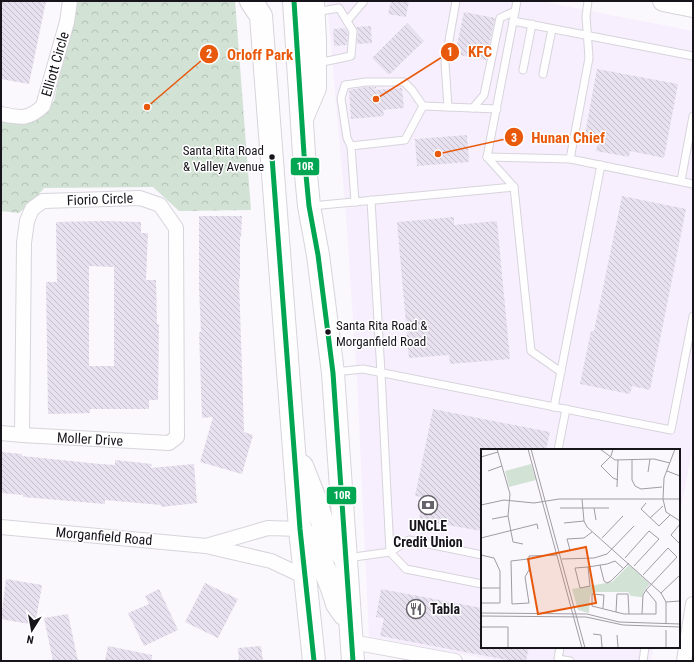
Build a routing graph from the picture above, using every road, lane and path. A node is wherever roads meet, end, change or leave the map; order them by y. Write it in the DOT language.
graph roads {
  1 [pos="70,1"];
  2 [pos="294,1"];
  3 [pos="364,1"];
  4 [pos="456,1"];
  5 [pos="517,1"];
  6 [pos="588,1"];
  7 [pos="663,1"];
  8 [pos="257,6"];
  9 [pos="314,7"];
  10 [pos="693,7"];
  11 [pos="515,11"];
  12 [pos="347,21"];
  13 [pos="513,21"];
  14 [pos="532,24"];
  15 [pos="552,29"];
  16 [pos="587,36"];
  17 [pos="693,56"];
  18 [pos="316,63"];
  19 [pos="523,70"];
  20 [pos="543,74"];
  21 [pos="423,106"];
  22 [pos="448,107"];
  23 [pos="473,108"];
  24 [pos="497,109"];
  25 [pos="1,114"];
  26 [pos="693,116"];
  27 [pos="302,121"];
  28 [pos="351,146"];
  29 [pos="487,158"];
  30 [pos="570,159"];
  31 [pos="601,165"];
  32 [pos="681,181"];
  33 [pos="693,184"];
  34 [pos="514,188"];
  35 [pos="371,200"];
  36 [pos="355,202"];
  37 [pos="309,206"];
  38 [pos="693,316"];
  39 [pos="561,372"];
  40 [pos="333,373"];
  41 [pos="381,373"];
  42 [pos="554,407"];
  43 [pos="566,409"];
  44 [pos="1,433"];
  45 [pos="22,435"];
  46 [pos="178,437"];
  47 [pos="294,444"];
  48 [pos="558,449"];
  49 [pos="1,527"];
  50 [pos="300,529"];
  51 [pos="206,546"];
  52 [pos="390,552"];
  53 [pos="481,555"];
  54 [pos="345,558"];
  55 [pos="305,577"];
  56 [pos="481,584"];
  57 [pos="693,604"];
  58 [pos="352,642"];
  59 [pos="560,648"];
  60 [pos="645,648"];
  61 [pos="687,658"];
  62 [pos="314,661"];
  63 [pos="455,661"];
  64 [pos="570,661"];
  65 [pos="643,661"];
  1 -- 25 [label="street, Elliott Circle"];
  2 -- 27 [label="main road"];
  3 -- 12 [label="lane"];
  4 -- 22 [label="lane"];
  5 -- 11 [label="lane"];
  6 -- 16 [label="lane"];
  7 -- 10 [label="main road"];
  8 -- 47 [label="main road"];
  9 -- 12 [label="lane"];
  9 -- 18 [label="main road"];
  11 -- 13 [label="lane"];
  11 -- 23 [label="lane"];
  12 -- 18 [label="lane"];
  13 -- 14 [label="lane"];
  13 -- 24 [label="lane"];
  14 -- 15 [label="lane"];
  14 -- 19 [label="lane"];
  15 -- 16 [label="lane"];
  15 -- 20 [label="lane"];
  16 -- 17 [label="lane"];
  16 -- 30 [label="lane"];
  18 -- 27 [label="main road"];
  21 -- 22 [label="lane"];
  21 -- 28 [label="lane"];
  21 -- 28 [label="lane"];
  22 -- 23 [label="lane"];
  23 -- 24 [label="lane"];
  24 -- 29 [label="lane"];
  26 -- 32 [label="lane"];
  27 -- 37 [label="main road"];
  28 -- 36 [label="lane"];
  29 -- 30 [label="lane"];
  29 -- 34 [label="lane"];
  30 -- 31 [label="lane"];
  31 -- 32 [label="lane"];
  31 -- 39 [label="lane"];
  32 -- 33 [label="lane"];
  34 -- 35 [label="lane"];
  34 -- 39 [label="lane"];
  35 -- 36 [label="lane"];
  35 -- 41 [label="lane"];
  36 -- 37 [label="lane"];
  37 -- 40 [label="main road"];
  38 -- 43 [label="lane"];
  39 -- 42 [label="lane"];
  40 -- 41 [label="lane"];
  40 -- 54 [label="main road"];
  41 -- 42 [label="lane"];
  41 -- 52 [label="lane"];
  42 -- 43 [label="lane"];
  43 -- 48 [label="lane"];
  44 -- 45 [label="street, Moller Drive"];
  45 -- 46 [label="street, Moller Drive"];
  45 -- 46 [label="street, Fiorio Circle"];
  47 -- 50 [label="main road"];
  47 -- 54 [label="main road"];
  49 -- 51 [label="street, Morganfield Road"];
  50 -- 51 [label="street, Morganfield Road"];
  50 -- 55 [label="main road"];
  50 -- 58 [label="main road"];
  51 -- 55 [label="street, Morganfield Road"];
  52 -- 53 [label="lane"];
  52 -- 54 [label="lane"];
  52 -- 56 [label="lane"];
  54 -- 58 [label="main road"];
  55 -- 62 [label="main road"];
  57 -- 61 [label="street"];
  58 -- 63 [label="street"];
  59 -- 64 [label="lane"];
  60 -- 65 [label="lane"];
}
